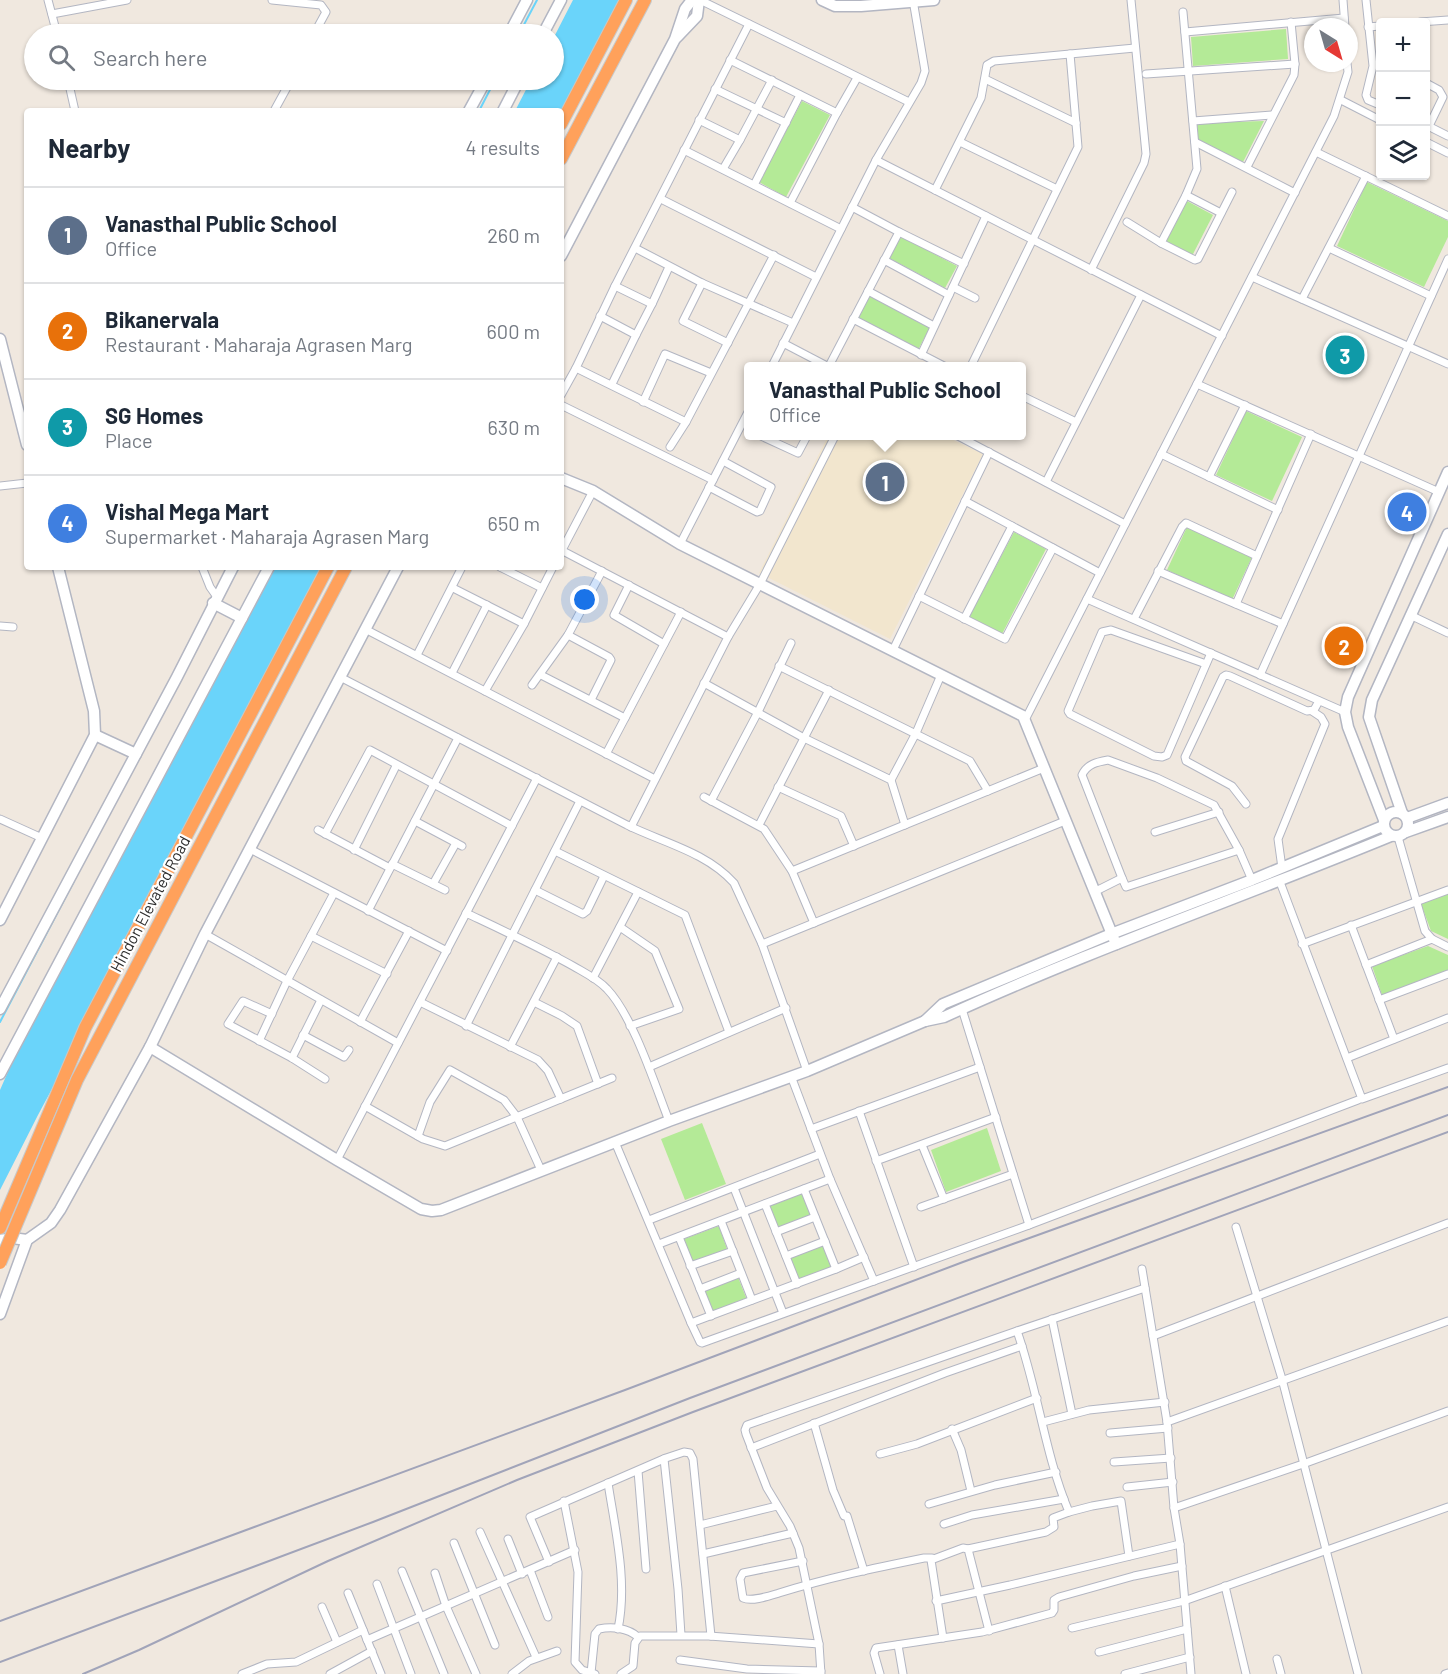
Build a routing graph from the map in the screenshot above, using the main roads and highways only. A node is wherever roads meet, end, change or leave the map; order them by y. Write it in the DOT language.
graph roads {
  1 [pos="626,0"];
  2 [pos="645,0"];
  3 [pos="564,118"];
  4 [pos="564,153"];
  5 [pos="326,570"];
  6 [pos="344,570"];
  7 [pos="0,1228"];
  8 [pos="0,1263"];
  1 -- 3 [label="highway"];
  2 -- 4 [label="highway"];
  5 -- 7 [label="highway, Hindon Elevated Road"];
  6 -- 8 [label="highway, Hindon Elevated Road, bridge"];
}
